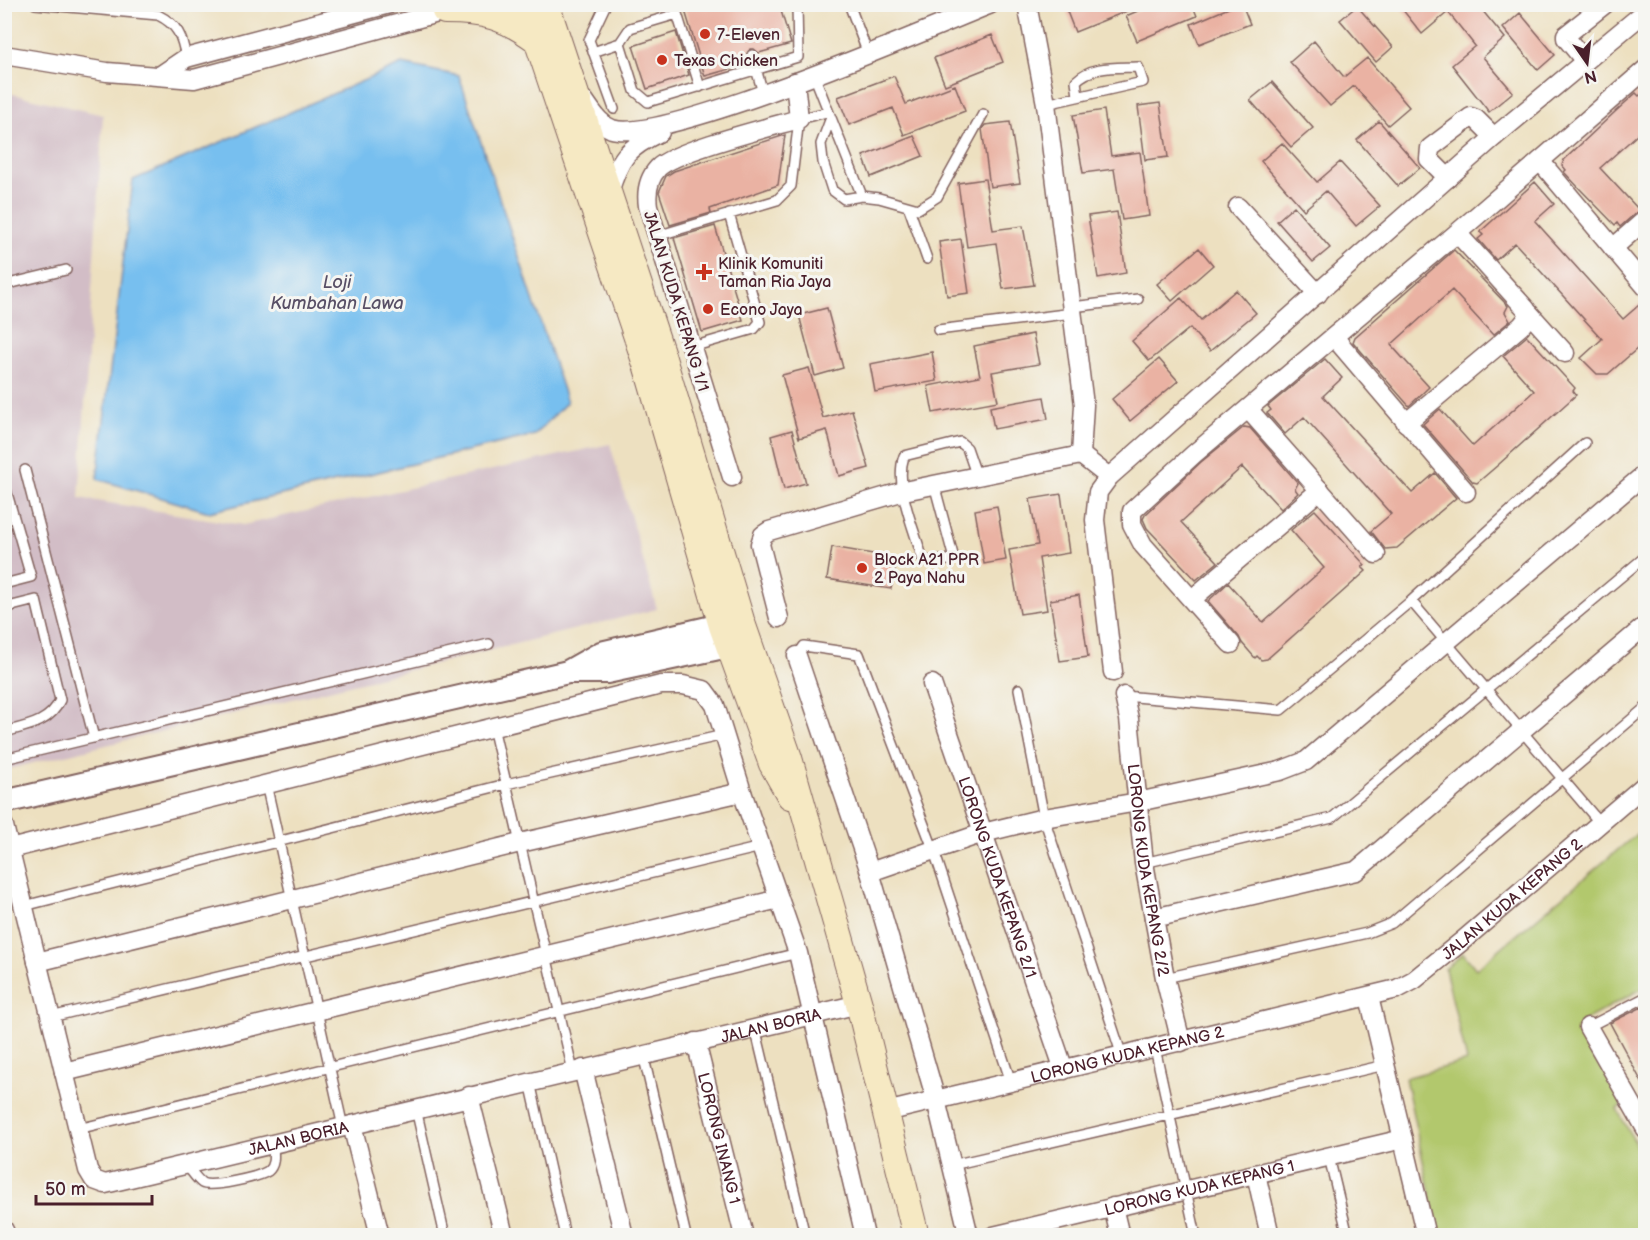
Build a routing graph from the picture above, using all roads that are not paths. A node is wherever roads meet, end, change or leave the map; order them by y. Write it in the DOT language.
graph roads {
  1 [pos="35,4"];
  2 [pos="138,4"];
  3 [pos="389,4"];
  4 [pos="525,4"];
  5 [pos="606,4"];
  6 [pos="797,4"];
  7 [pos="849,4"];
  8 [pos="991,4"];
  9 [pos="1027,4"];
  10 [pos="1605,4"];
  11 [pos="456,8"];
  12 [pos="551,9"];
  13 [pos="676,9"];
  14 [pos="1646,11"];
  15 [pos="147,13"];
  16 [pos="537,40"];
  17 [pos="620,43"];
  18 [pos="593,52"];
  19 [pos="8,54"];
  20 [pos="868,54"];
  21 [pos="752,55"];
  22 [pos="186,58"];
  23 [pos="1585,61"];
  24 [pos="1646,69"];
  25 [pos="756,70"];
  26 [pos="162,75"];
  27 [pos="814,75"];
  28 [pos="571,80"];
  29 [pos="795,82"];
  30 [pos="699,87"];
  31 [pos="763,93"];
  32 [pos="1078,96"];
  33 [pos="1046,104"];
  34 [pos="614,109"];
  35 [pos="702,113"];
  36 [pos="983,114"];
  37 [pos="829,116"];
  38 [pos="799,119"];
  39 [pos="1494,137"];
  40 [pos="1540,161"];
  41 [pos="1448,178"];
  42 [pos="609,193"];
  43 [pos="862,196"];
  44 [pos="1238,207"];
  45 [pos="909,208"];
  46 [pos="729,214"];
  47 [pos="1646,219"];
  48 [pos="1457,233"];
  49 [pos="657,236"];
  50 [pos="1613,248"];
  51 [pos="927,259"];
  52 [pos="66,270"];
  53 [pos="4,285"];
  54 [pos="1646,287"];
  55 [pos="1318,294"];
  56 [pos="1138,299"];
  57 [pos="1072,310"];
  58 [pos="1529,313"];
  59 [pos="938,330"];
  60 [pos="1334,337"];
  61 [pos="693,352"];
  62 [pos="1565,353"];
  63 [pos="662,355"];
  64 [pos="706,394"];
  65 [pos="1248,409"];
  66 [pos="681,418"];
  67 [pos="1406,423"];
  68 [pos="1585,443"];
  69 [pos="1082,454"];
  70 [pos="25,470"];
  71 [pos="1646,473"];
  72 [pos="976,474"];
  73 [pos="732,477"];
  74 [pos="1109,477"];
  75 [pos="4,483"];
  76 [pos="934,484"];
  77 [pos="1320,490"];
  78 [pos="904,491"];
  79 [pos="1466,492"];
  80 [pos="1376,554"];
  81 [pos="1646,556"];
  82 [pos="4,584"];
  83 [pos="1192,599"];
  84 [pos="1411,601"];
  85 [pos="4,608"];
  86 [pos="779,618"];
  87 [pos="1646,626"];
  88 [pos="735,633"];
  89 [pos="1446,643"];
  90 [pos="489,644"];
  91 [pos="1231,644"];
  92 [pos="797,656"];
  93 [pos="1113,672"];
  94 [pos="932,684"];
  95 [pos="1019,689"];
  96 [pos="1487,690"];
  97 [pos="1124,696"];
  98 [pos="1646,707"];
  99 [pos="493,727"];
  100 [pos="1521,730"];
  101 [pos="4,732"];
  102 [pos="724,735"];
  103 [pos="94,738"];
  104 [pos="4,759"];
  105 [pos="1560,777"];
  106 [pos="266,784"];
  107 [pos="506,784"];
  108 [pos="1646,784"];
  109 [pos="742,792"];
  110 [pos="4,802"];
  111 [pos="1138,802"];
  112 [pos="1044,818"];
  113 [pos="1600,823"];
  114 [pos="4,826"];
  115 [pos="983,833"];
  116 [pos="279,841"];
  117 [pos="520,843"];
  118 [pos="761,847"];
  119 [pos="10,849"];
  120 [pos="934,851"];
  121 [pos="1144,862"];
  122 [pos="870,872"];
  123 [pos="779,899"];
  124 [pos="533,900"];
  125 [pos="292,901"];
  126 [pos="24,906"];
  127 [pos="1154,918"];
  128 [pos="798,953"];
  129 [pos="304,955"];
  130 [pos="546,955"];
  131 [pos="37,962"];
  132 [pos="1165,978"];
  133 [pos="1369,997"];
  134 [pos="1645,999"];
  135 [pos="859,1004"];
  136 [pos="317,1010"];
  137 [pos="559,1012"];
  138 [pos="813,1013"];
  139 [pos="51,1017"];
  140 [pos="755,1027"];
  141 [pos="1588,1027"];
  142 [pos="696,1042"];
  143 [pos="1180,1042"];
  144 [pos="1155,1048"];
  145 [pos="643,1054"];
  146 [pos="1122,1056"];
  147 [pos="1385,1065"];
  148 [pos="330,1067"];
  149 [pos="578,1070"];
  150 [pos="1064,1070"];
  151 [pos="64,1072"];
  152 [pos="530,1082"];
  153 [pos="1011,1082"];
  154 [pos="469,1096"];
  155 [pos="936,1100"];
  156 [pos="416,1109"];
  157 [pos="886,1112"];
  158 [pos="1170,1115"];
  159 [pos="348,1126"];
  160 [pos="78,1129"];
  161 [pos="1646,1129"];
  162 [pos="1403,1139"];
  163 [pos="273,1144"];
  164 [pos="1329,1157"];
  165 [pos="186,1165"];
  166 [pos="952,1166"];
  167 [pos="1256,1174"];
  168 [pos="1186,1190"];
  169 [pos="1113,1207"];
  170 [pos="4,1230"];
  171 [pos="1043,1230"];
  172 [pos="6,1236"];
  173 [pos="380,1236"];
  174 [pos="445,1236"];
  175 [pos="504,1236"];
  176 [pos="565,1236"];
  177 [pos="624,1236"];
  178 [pos="686,1236"];
  179 [pos="744,1236"];
  180 [pos="805,1236"];
  181 [pos="865,1236"];
  182 [pos="916,1236"];
  183 [pos="969,1236"];
  184 [pos="993,1236"];
  185 [pos="1120,1236"];
  186 [pos="1196,1236"];
  187 [pos="1270,1236"];
  188 [pos="1348,1236"];
  189 [pos="1426,1236"];
  1 -- 15 [label="lane"];
  2 -- 15 [label="lane"];
  3 -- 22 [label="street"];
  4 -- 16 [label="main road"];
  5 -- 18 [label="lane"];
  6 -- 25 [label="lane"];
  7 -- 20 [label="lane"];
  8 -- 20 [label="street"];
  9 -- 33 [label="street"];
  10 -- 23 [label="street"];
  11 -- 16 [label="main road"];
  11 -- 26 [label="street"];
  12 -- 28 [label="main road"];
  13 -- 17 [label="lane"];
  13 -- 30 [label="lane"];
  14 -- 23 [label="street"];
  15 -- 22 [label="lane"];
  16 -- 88 [label="main road"];
  17 -- 18 [label="lane"];
  17 -- 30 [label="lane"];
  18 -- 34 [label="lane"];
  19 -- 26 [label="street"];
  20 -- 27 [label="street"];
  21 -- 25 [label="lane"];
  22 -- 26 [label="street"];
  23 -- 39 [label="street"];
  24 -- 40 [label="street"];
  25 -- 30 [label="lane"];
  25 -- 31 [label="lane"];
  27 -- 29 [label="street"];
  27 -- 37 [label="lane"];
  28 -- 35 [label="street"];
  28 -- 42 [label="main road"];
  29 -- 31 [label="street"];
  29 -- 38 [label="street"];
  31 -- 35 [label="street"];
  32 -- 32 [label="lane"];
  32 -- 33 [label="lane"];
  33 -- 57 [label="street"];
  35 -- 42 [label="street"];
  36 -- 45 [label="lane"];
  37 -- 38 [label="lane"];
  37 -- 43 [label="lane"];
  37 -- 43 [label="lane"];
  38 -- 46 [label="lane"];
  38 -- 49 [label="street, JALAN KUDA KEPANG 1/1"];
  39 -- 41 [label="street"];
  39 -- 41 [label="street"];
  40 -- 48 [label="street"];
  40 -- 50 [label="street"];
  41 -- 55 [label="street"];
  42 -- 63 [label="main road"];
  43 -- 45 [label="lane"];
  44 -- 55 [label="street"];
  45 -- 51 [label="lane"];
  46 -- 49 [label="lane"];
  46 -- 61 [label="lane"];
  47 -- 50 [label="street"];
  48 -- 58 [label="street"];
  48 -- 60 [label="street"];
  49 -- 61 [label="street, JALAN KUDA KEPANG 1/1"];
  50 -- 54 [label="street"];
  52 -- 53 [label="lane"];
  55 -- 74 [label="street"];
  56 -- 57 [label="lane"];
  57 -- 59 [label="lane"];
  57 -- 69 [label="street"];
  58 -- 62 [label="street"];
  58 -- 67 [label="street"];
  60 -- 65 [label="street"];
  60 -- 67 [label="street"];
  61 -- 63 [label="street"];
  61 -- 64 [label="street, JALAN KUDA KEPANG 1/1"];
  63 -- 66 [label="main road"];
  64 -- 66 [label="street"];
  64 -- 73 [label="street, JALAN KUDA KEPANG 1/1"];
  65 -- 77 [label="street"];
  65 -- 83 [label="street"];
  66 -- 88 [label="main road"];
  67 -- 79 [label="street"];
  68 -- 84 [label="lane"];
  69 -- 72 [label="street"];
  69 -- 74 [label="street"];
  70 -- 103 [label="lane"];
  71 -- 89 [label="street"];
  72 -- 76 [label="street"];
  72 -- 78 [label="lane"];
  74 -- 93 [label="street"];
  75 -- 82 [label="lane"];
  76 -- 78 [label="street"];
  76 -- 78 [label="lane"];
  77 -- 80 [label="street"];
  77 -- 83 [label="street"];
  78 -- 86 [label="street"];
  81 -- 96 [label="lane"];
  83 -- 91 [label="street"];
  84 -- 89 [label="lane"];
  84 -- 97 [label="lane"];
  85 -- 101 [label="lane"];
  87 -- 100 [label="street"];
  88 -- 110 [label="street"];
  88 -- 135 [label="main road"];
  89 -- 96 [label="lane"];
  89 -- 111 [label="street"];
  90 -- 103 [label="lane"];
  92 -- 120 [label="lane"];
  92 -- 122 [label="street"];
  94 -- 115 [label="street, LORONG KUDA KEPANG 2/1"];
  95 -- 112 [label="lane"];
  96 -- 100 [label="lane"];
  96 -- 121 [label="lane"];
  97 -- 111 [label="street, LORONG KUDA KEPANG 2/2"];
  98 -- 105 [label="lane"];
  99 -- 102 [label="street"];
  99 -- 106 [label="street"];
  99 -- 107 [label="lane"];
  100 -- 105 [label="lane"];
  100 -- 127 [label="street"];
  102 -- 107 [label="lane"];
  102 -- 109 [label="street"];
  103 -- 104 [label="lane"];
  105 -- 113 [label="lane"];
  105 -- 132 [label="lane"];
  106 -- 116 [label="lane"];
  106 -- 119 [label="street"];
  107 -- 116 [label="lane"];
  107 -- 117 [label="lane"];
  108 -- 113 [label="street, JALAN KUDA KEPANG 2"];
  109 -- 117 [label="street"];
  109 -- 118 [label="street"];
  111 -- 112 [label="street"];
  111 -- 121 [label="street, LORONG KUDA KEPANG 2/2"];
  112 -- 115 [label="street"];
  112 -- 146 [label="lane"];
  113 -- 133 [label="street, JALAN KUDA KEPANG 2"];
  114 -- 119 [label="street, JALAN BORIA"];
  115 -- 120 [label="street"];
  115 -- 150 [label="street, LORONG KUDA KEPANG 2/1"];
  116 -- 125 [label="lane"];
  116 -- 126 [label="lane"];
  117 -- 124 [label="lane"];
  117 -- 125 [label="street"];
  118 -- 123 [label="street"];
  118 -- 124 [label="lane"];
  119 -- 126 [label="street, JALAN BORIA"];
  120 -- 122 [label="street"];
  120 -- 153 [label="lane"];
  121 -- 127 [label="street, LORONG KUDA KEPANG 2/2"];
  122 -- 155 [label="street"];
  123 -- 128 [label="street"];
  123 -- 130 [label="street"];
  124 -- 129 [label="lane"];
  124 -- 130 [label="lane"];
  125 -- 129 [label="lane"];
  125 -- 131 [label="street"];
  126 -- 131 [label="street, JALAN BORIA"];
  127 -- 132 [label="street, LORONG KUDA KEPANG 2/2"];
  128 -- 137 [label="lane"];
  128 -- 138 [label="street"];
  129 -- 136 [label="lane"];
  129 -- 139 [label="lane"];
  130 -- 136 [label="street"];
  130 -- 137 [label="lane"];
  131 -- 139 [label="street, JALAN BORIA"];
  132 -- 143 [label="street, LORONG KUDA KEPANG 2/2"];
  133 -- 143 [label="street, LORONG KUDA KEPANG 2"];
  133 -- 147 [label="street"];
  134 -- 141 [label="lane"];
  135 -- 138 [label="street, JALAN BORIA"];
  135 -- 157 [label="main road"];
  136 -- 148 [label="lane"];
  136 -- 151 [label="street"];
  137 -- 148 [label="lane"];
  137 -- 149 [label="lane"];
  138 -- 140 [label="street, JALAN BORIA"];
  138 -- 181 [label="street"];
  139 -- 151 [label="street, JALAN BORIA"];
  140 -- 142 [label="street, JALAN BORIA"];
  140 -- 180 [label="lane"];
  141 -- 161 [label="street"];
  142 -- 145 [label="street, JALAN BORIA"];
  142 -- 179 [label="street, LORONG INANG 1"];
  143 -- 144 [label="street, LORONG KUDA KEPANG 2"];
  144 -- 146 [label="street, LORONG KUDA KEPANG 2"];
  144 -- 158 [label="lane"];
  145 -- 149 [label="street, JALAN BORIA"];
  145 -- 178 [label="lane"];
  146 -- 150 [label="street, LORONG KUDA KEPANG 2"];
  147 -- 158 [label="lane"];
  147 -- 162 [label="street"];
  148 -- 159 [label="lane"];
  148 -- 160 [label="lane"];
  149 -- 152 [label="street, JALAN BORIA"];
  149 -- 177 [label="street"];
  150 -- 153 [label="street, LORONG KUDA KEPANG 2"];
  151 -- 160 [label="street, JALAN BORIA"];
  152 -- 154 [label="street, JALAN BORIA"];
  152 -- 176 [label="lane"];
  153 -- 155 [label="street, LORONG KUDA KEPANG 2"];
  154 -- 156 [label="street, JALAN BORIA"];
  154 -- 175 [label="street"];
  155 -- 157 [label="street, LORONG KUDA KEPANG 2"];
  155 -- 166 [label="street"];
  156 -- 159 [label="street, JALAN BORIA"];
  156 -- 174 [label="lane"];
  157 -- 182 [label="main road"];
  158 -- 166 [label="lane"];
  158 -- 168 [label="lane"];
  159 -- 163 [label="street, JALAN BORIA"];
  159 -- 173 [label="street"];
  160 -- 165 [label="street, JALAN BORIA"];
  162 -- 164 [label="street, LORONG KUDA KEPANG 1"];
  162 -- 189 [label="street"];
  163 -- 165 [label="street, JALAN BORIA"];
  163 -- 165 [label="lane"];
  164 -- 167 [label="street, LORONG KUDA KEPANG 1"];
  164 -- 188 [label="lane"];
  166 -- 183 [label="street"];
  167 -- 168 [label="street, LORONG KUDA KEPANG 1"];
  167 -- 187 [label="street"];
  168 -- 169 [label="street, LORONG KUDA KEPANG 1"];
  168 -- 186 [label="lane"];
  169 -- 171 [label="street, LORONG KUDA KEPANG 1"];
  169 -- 185 [label="street"];
  170 -- 172 [label="street"];
  171 -- 184 [label="street, LORONG KUDA KEPANG 1"];
}
